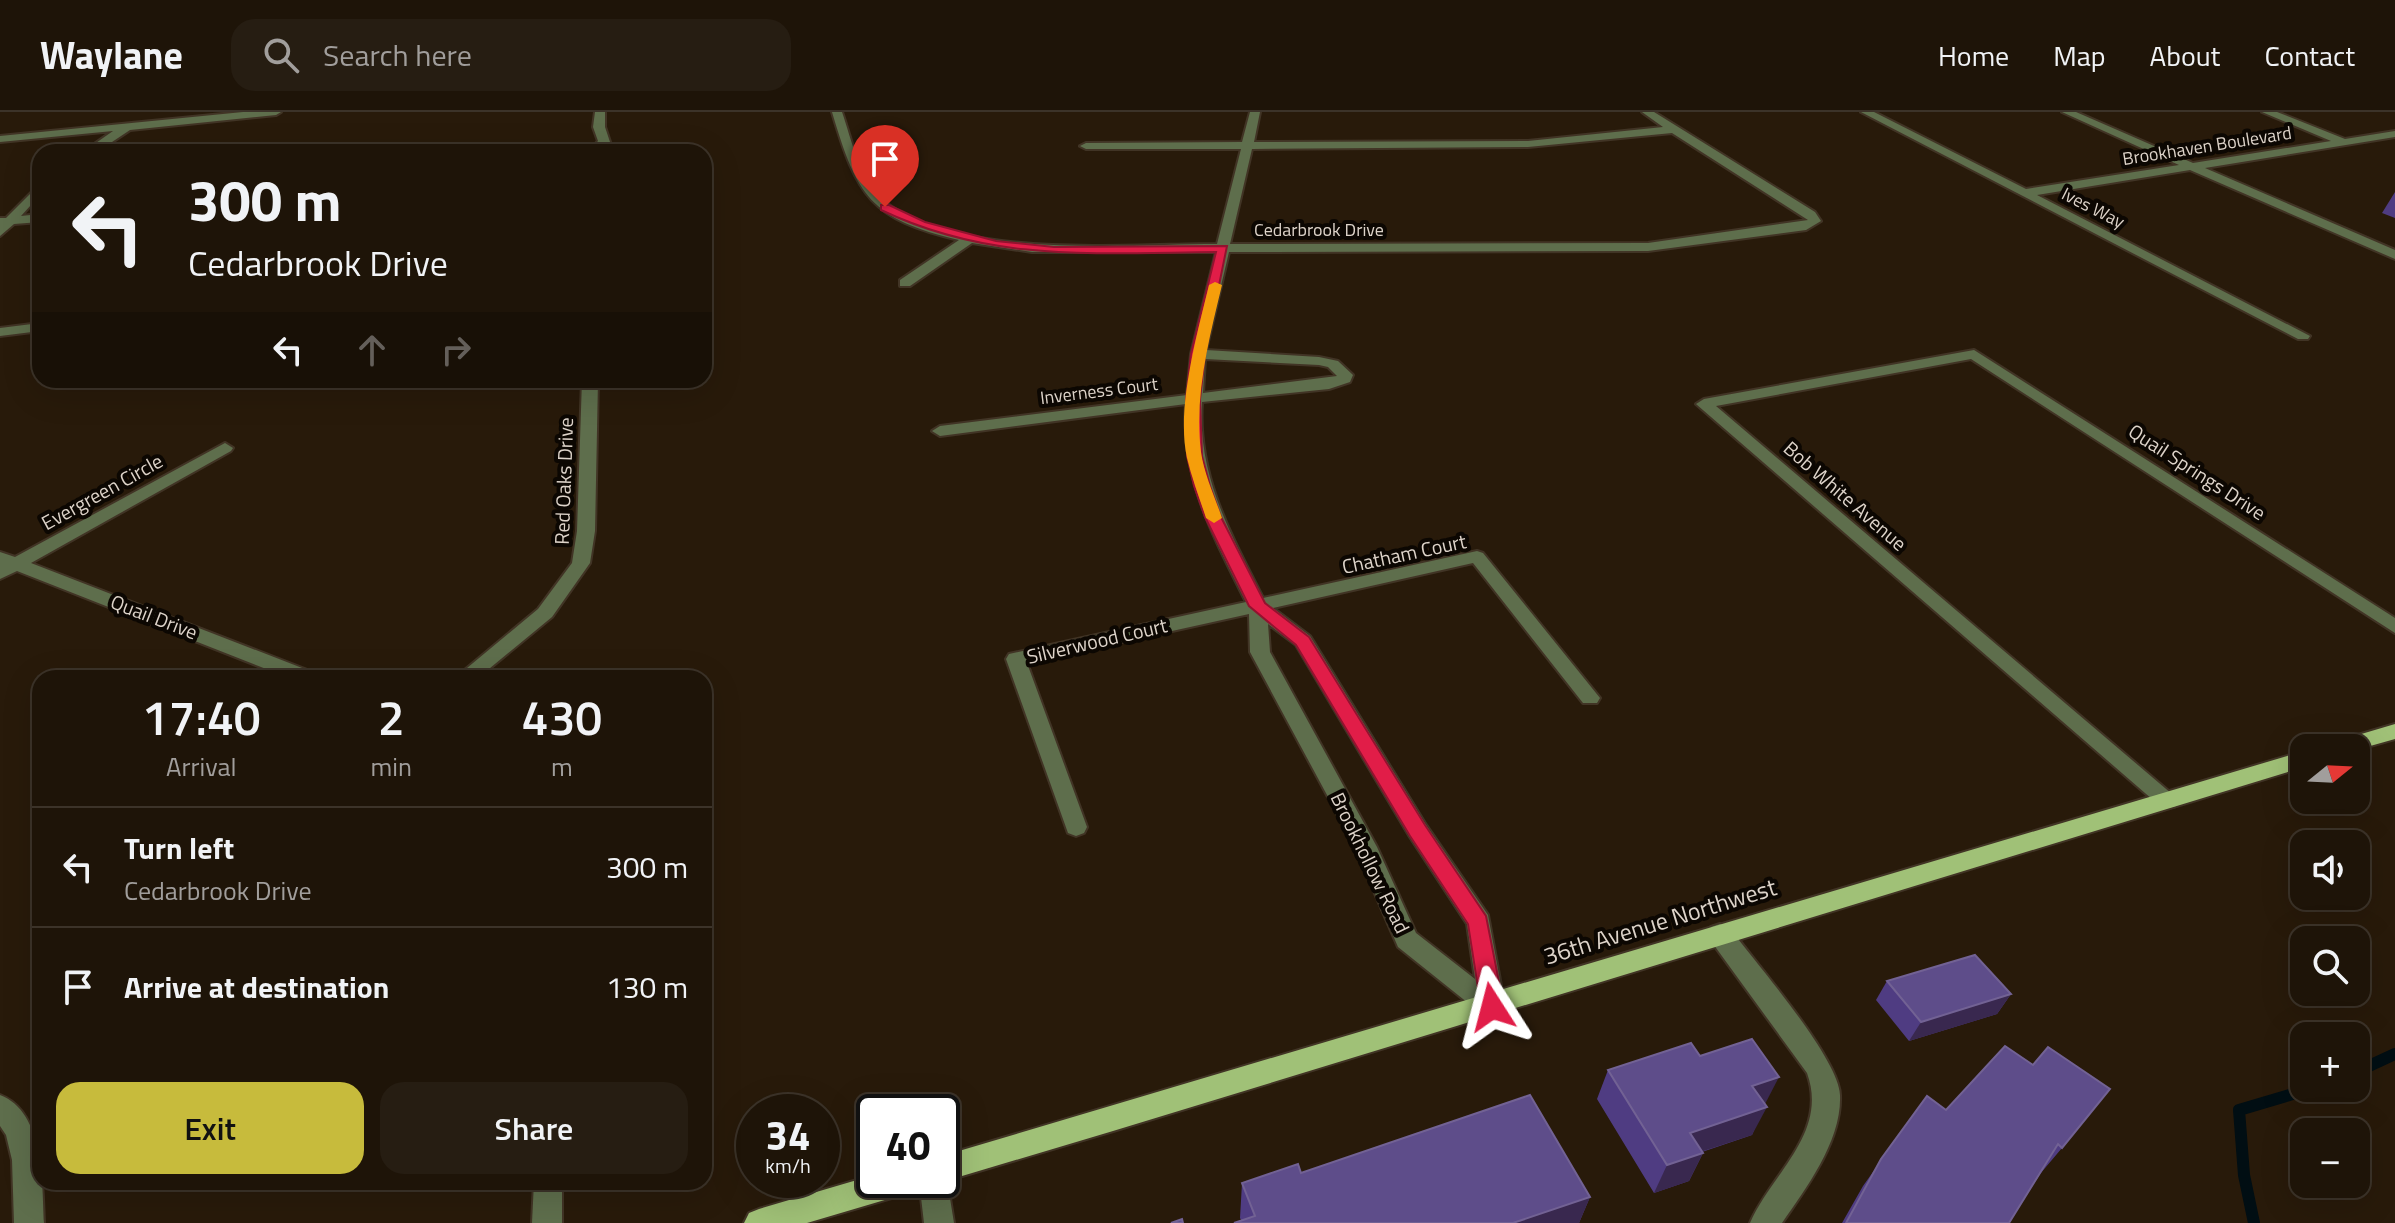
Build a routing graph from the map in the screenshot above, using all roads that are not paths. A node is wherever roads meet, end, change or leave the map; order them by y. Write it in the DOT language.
graph roads {
  1 [pos="154,112"];
  2 [pos="276,112"];
  3 [pos="600,112"];
  4 [pos="837,112"];
  5 [pos="1255,112"];
  6 [pos="1647,112"];
  7 [pos="1866,112"];
  8 [pos="2067,112"];
  9 [pos="2267,112"];
  10 [pos="130,126"];
  11 [pos="1675,129"];
  12 [pos="2395,134"];
  13 [pos="0,139"];
  14 [pos="2344,142"];
  15 [pos="102,144"];
  16 [pos="602,144"];
  17 [pos="1249,145"];
  18 [pos="1086,146"];
  19 [pos="2191,166"];
  20 [pos="2024,193"];
  21 [pos="32,196"];
  22 [pos="32,219"];
  23 [pos="2,225"];
  24 [pos="969,239"];
  25 [pos="1223,249"];
  26 [pos="2395,255"];
  27 [pos="905,283"];
  28 [pos="32,328"];
  29 [pos="0,332"];
  30 [pos="2303,336"];
  31 [pos="1198,354"];
  32 [pos="1974,354"];
  33 [pos="590,388"];
  34 [pos="1193,399"];
  35 [pos="940,431"];
  36 [pos="225,448"];
  37 [pos="5,565"];
  38 [pos="1258,606"];
  39 [pos="2395,627"];
  40 [pos="287,670"];
  41 [pos="475,670"];
  42 [pos="1590,698"];
  43 [pos="2395,731"];
  44 [pos="2370,739"];
  45 [pos="2290,763"];
  46 [pos="2168,800"];
  47 [pos="1076,827"];
  48 [pos="1720,934"];
  49 [pos="1492,1007"];
  50 [pos="0,1107"];
  51 [pos="960,1164"];
  52 [pos="548,1190"];
  53 [pos="856,1194"];
  54 [pos="936,1198"];
  55 [pos="29,1223"];
  56 [pos="547,1223"];
  57 [pos="759,1223"];
  58 [pos="939,1223"];
  59 [pos="1765,1223"];
  1 -- 10 [label="street"];
  2 -- 10 [label="street"];
  3 -- 16 [label="street"];
  4 -- 24 [label="street, Cedarbrook Drive"];
  5 -- 17 [label="street, Brookhollow Road"];
  6 -- 11 [label="street"];
  7 -- 20 [label="street, Ives Way"];
  8 -- 19 [label="street"];
  9 -- 14 [label="street"];
  10 -- 13 [label="street"];
  10 -- 15 [label="street"];
  11 -- 17 [label="street"];
  11 -- 25 [label="street, Cedarbrook Drive"];
  12 -- 14 [label="street, Brookhaven Boulevard"];
  14 -- 19 [label="street, Brookhaven Boulevard"];
  17 -- 18 [label="street"];
  17 -- 25 [label="street, Brookhollow Road"];
  19 -- 20 [label="street, Brookhaven Boulevard"];
  19 -- 26 [label="street"];
  20 -- 30 [label="street, Ives Way"];
  21 -- 23 [label="street"];
  22 -- 23 [label="street"];
  24 -- 25 [label="street, Cedarbrook Drive"];
  24 -- 27 [label="street"];
  25 -- 31 [label="street, Brookhollow Road"];
  28 -- 29 [label="street"];
  31 -- 34 [label="street, Brookhollow Road"];
  31 -- 34 [label="street, Inverness Court"];
  32 -- 39 [label="street, Quail Springs Drive"];
  32 -- 46 [label="street, Bob White Avenue"];
  33 -- 41 [label="street, Red Oaks Drive"];
  34 -- 35 [label="street, Inverness Court"];
  34 -- 38 [label="street, Brookhollow Road"];
  36 -- 37 [label="street, Evergreen Circle"];
  37 -- 40 [label="street, Quail Drive"];
  38 -- 42 [label="street, Chatham Court"];
  38 -- 47 [label="street, Silverwood Court"];
  38 -- 49 [label="street, Brookhollow Road"];
  38 -- 49 [label="street, Brookhollow Road"];
  43 -- 44 [label="main road"];
  45 -- 46 [label="main road, 36th Avenue Northwest"];
  46 -- 48 [label="main road, 36th Avenue Northwest"];
  48 -- 49 [label="main road, 36th Avenue Northwest"];
  48 -- 59 [label="street"];
  49 -- 51 [label="main road, 36th Avenue Northwest"];
  50 -- 55 [label="street"];
  52 -- 56 [label="street"];
  53 -- 57 [label="main road"];
  54 -- 58 [label="street"];
}
